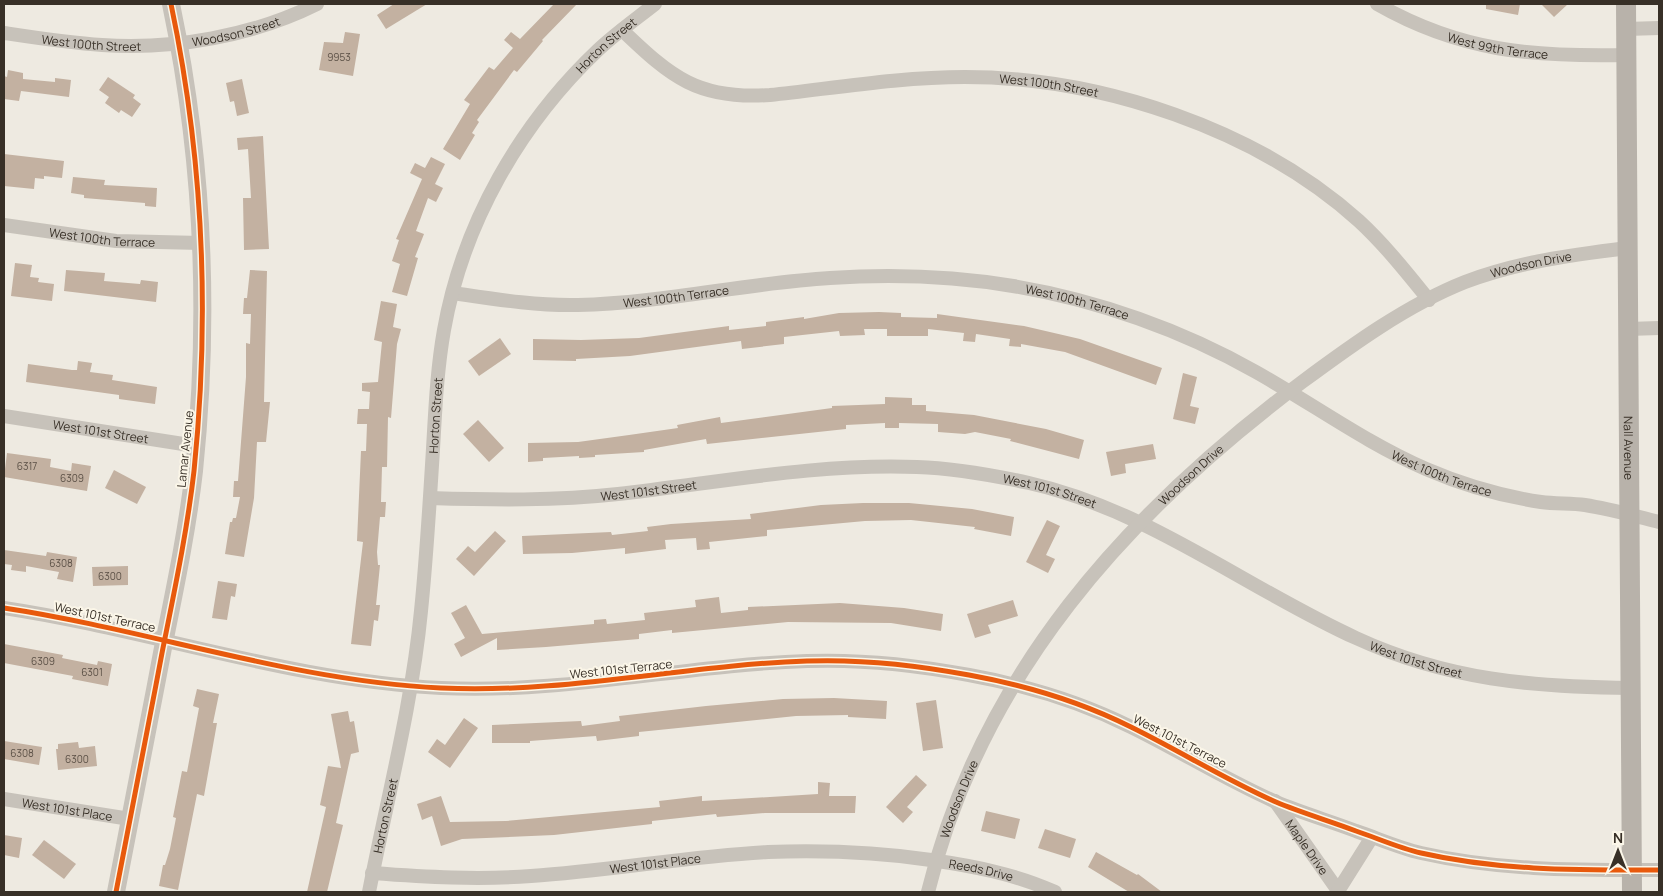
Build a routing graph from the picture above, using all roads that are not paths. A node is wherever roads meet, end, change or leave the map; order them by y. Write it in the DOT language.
graph roads {
  1 [pos="171,4"];
  2 [pos="318,4"];
  3 [pos="655,4"];
  4 [pos="1377,4"];
  5 [pos="1626,4"];
  6 [pos="1659,28"];
  7 [pos="1626,29"];
  8 [pos="622,30"];
  9 [pos="4,33"];
  10 [pos="179,42"];
  11 [pos="1626,55"];
  12 [pos="4,225"];
  13 [pos="201,243"];
  14 [pos="1627,248"];
  15 [pos="453,293"];
  16 [pos="1429,300"];
  17 [pos="1659,328"];
  18 [pos="1628,329"];
  19 [pos="1290,391"];
  20 [pos="4,416"];
  21 [pos="196,446"];
  22 [pos="430,498"];
  23 [pos="1630,515"];
  24 [pos="1659,522"];
  25 [pos="1140,523"];
  26 [pos="4,608"];
  27 [pos="165,640"];
  28 [pos="1014,685"];
  29 [pos="410,686"];
  30 [pos="1631,688"];
  31 [pos="4,799"];
  32 [pos="1275,802"];
  33 [pos="130,819"];
  34 [pos="1372,836"];
  35 [pos="937,860"];
  36 [pos="1632,870"];
  37 [pos="1659,870"];
  38 [pos="372,873"];
  39 [pos="116,892"];
  40 [pos="369,892"];
  41 [pos="928,892"];
  42 [pos="1055,892"];
  43 [pos="1338,892"];
  44 [pos="1632,892"];
  1 -- 10 [label="street, Lamar Avenue"];
  2 -- 10 [label="street, Woodson Street"];
  3 -- 8 [label="street, Horton Street"];
  4 -- 11 [label="street, West 99th Terrace"];
  5 -- 7 [label="main road, Nall Avenue"];
  6 -- 7 [label="street"];
  7 -- 11 [label="main road, Nall Avenue"];
  8 -- 15 [label="street, Horton Street"];
  8 -- 16 [label="street, West 100th Street"];
  9 -- 10 [label="street, West 100th Street"];
  10 -- 13 [label="street, Lamar Avenue"];
  11 -- 14 [label="main road, Nall Avenue"];
  12 -- 13 [label="street, West 100th Terrace"];
  13 -- 21 [label="street, Lamar Avenue"];
  14 -- 16 [label="street, Woodson Drive"];
  14 -- 18 [label="main road, Nall Avenue"];
  15 -- 19 [label="street, West 100th Terrace"];
  15 -- 22 [label="street, Horton Street"];
  16 -- 19 [label="street, Woodson Drive"];
  17 -- 18 [label="street"];
  18 -- 23 [label="main road, Nall Avenue"];
  19 -- 23 [label="street, West 100th Terrace"];
  19 -- 25 [label="street, Woodson Drive"];
  20 -- 21 [label="street, West 101st Street"];
  21 -- 27 [label="street, Lamar Avenue"];
  22 -- 25 [label="street, West 101st Street"];
  22 -- 29 [label="street, Horton Street"];
  23 -- 24 [label="street, West 100th Terrace"];
  23 -- 30 [label="main road, Nall Avenue"];
  25 -- 28 [label="street, Woodson Drive"];
  25 -- 30 [label="street, West 101st Street"];
  26 -- 27 [label="street, West 101st Terrace"];
  27 -- 29 [label="street, West 101st Terrace"];
  27 -- 33 [label="street, Lamar Avenue"];
  28 -- 29 [label="street, West 101st Terrace"];
  28 -- 32 [label="street, West 101st Terrace"];
  28 -- 35 [label="street, Woodson Drive"];
  29 -- 38 [label="street, Horton Street"];
  30 -- 36 [label="main road, Nall Avenue"];
  31 -- 33 [label="street, West 101st Place"];
  32 -- 34 [label="street, West 101st Terrace"];
  32 -- 43 [label="street, Maple Drive"];
  33 -- 39 [label="street, Lamar Avenue"];
  34 -- 36 [label="street, West 101st Terrace"];
  34 -- 43 [label="street"];
  35 -- 38 [label="street, West 101st Place"];
  35 -- 41 [label="street, Woodson Drive"];
  35 -- 42 [label="street, Reeds Drive"];
  36 -- 37 [label="street, West 101st Terrace"];
  36 -- 44 [label="main road, Nall Avenue"];
  38 -- 40 [label="street, Horton Street"];
}
